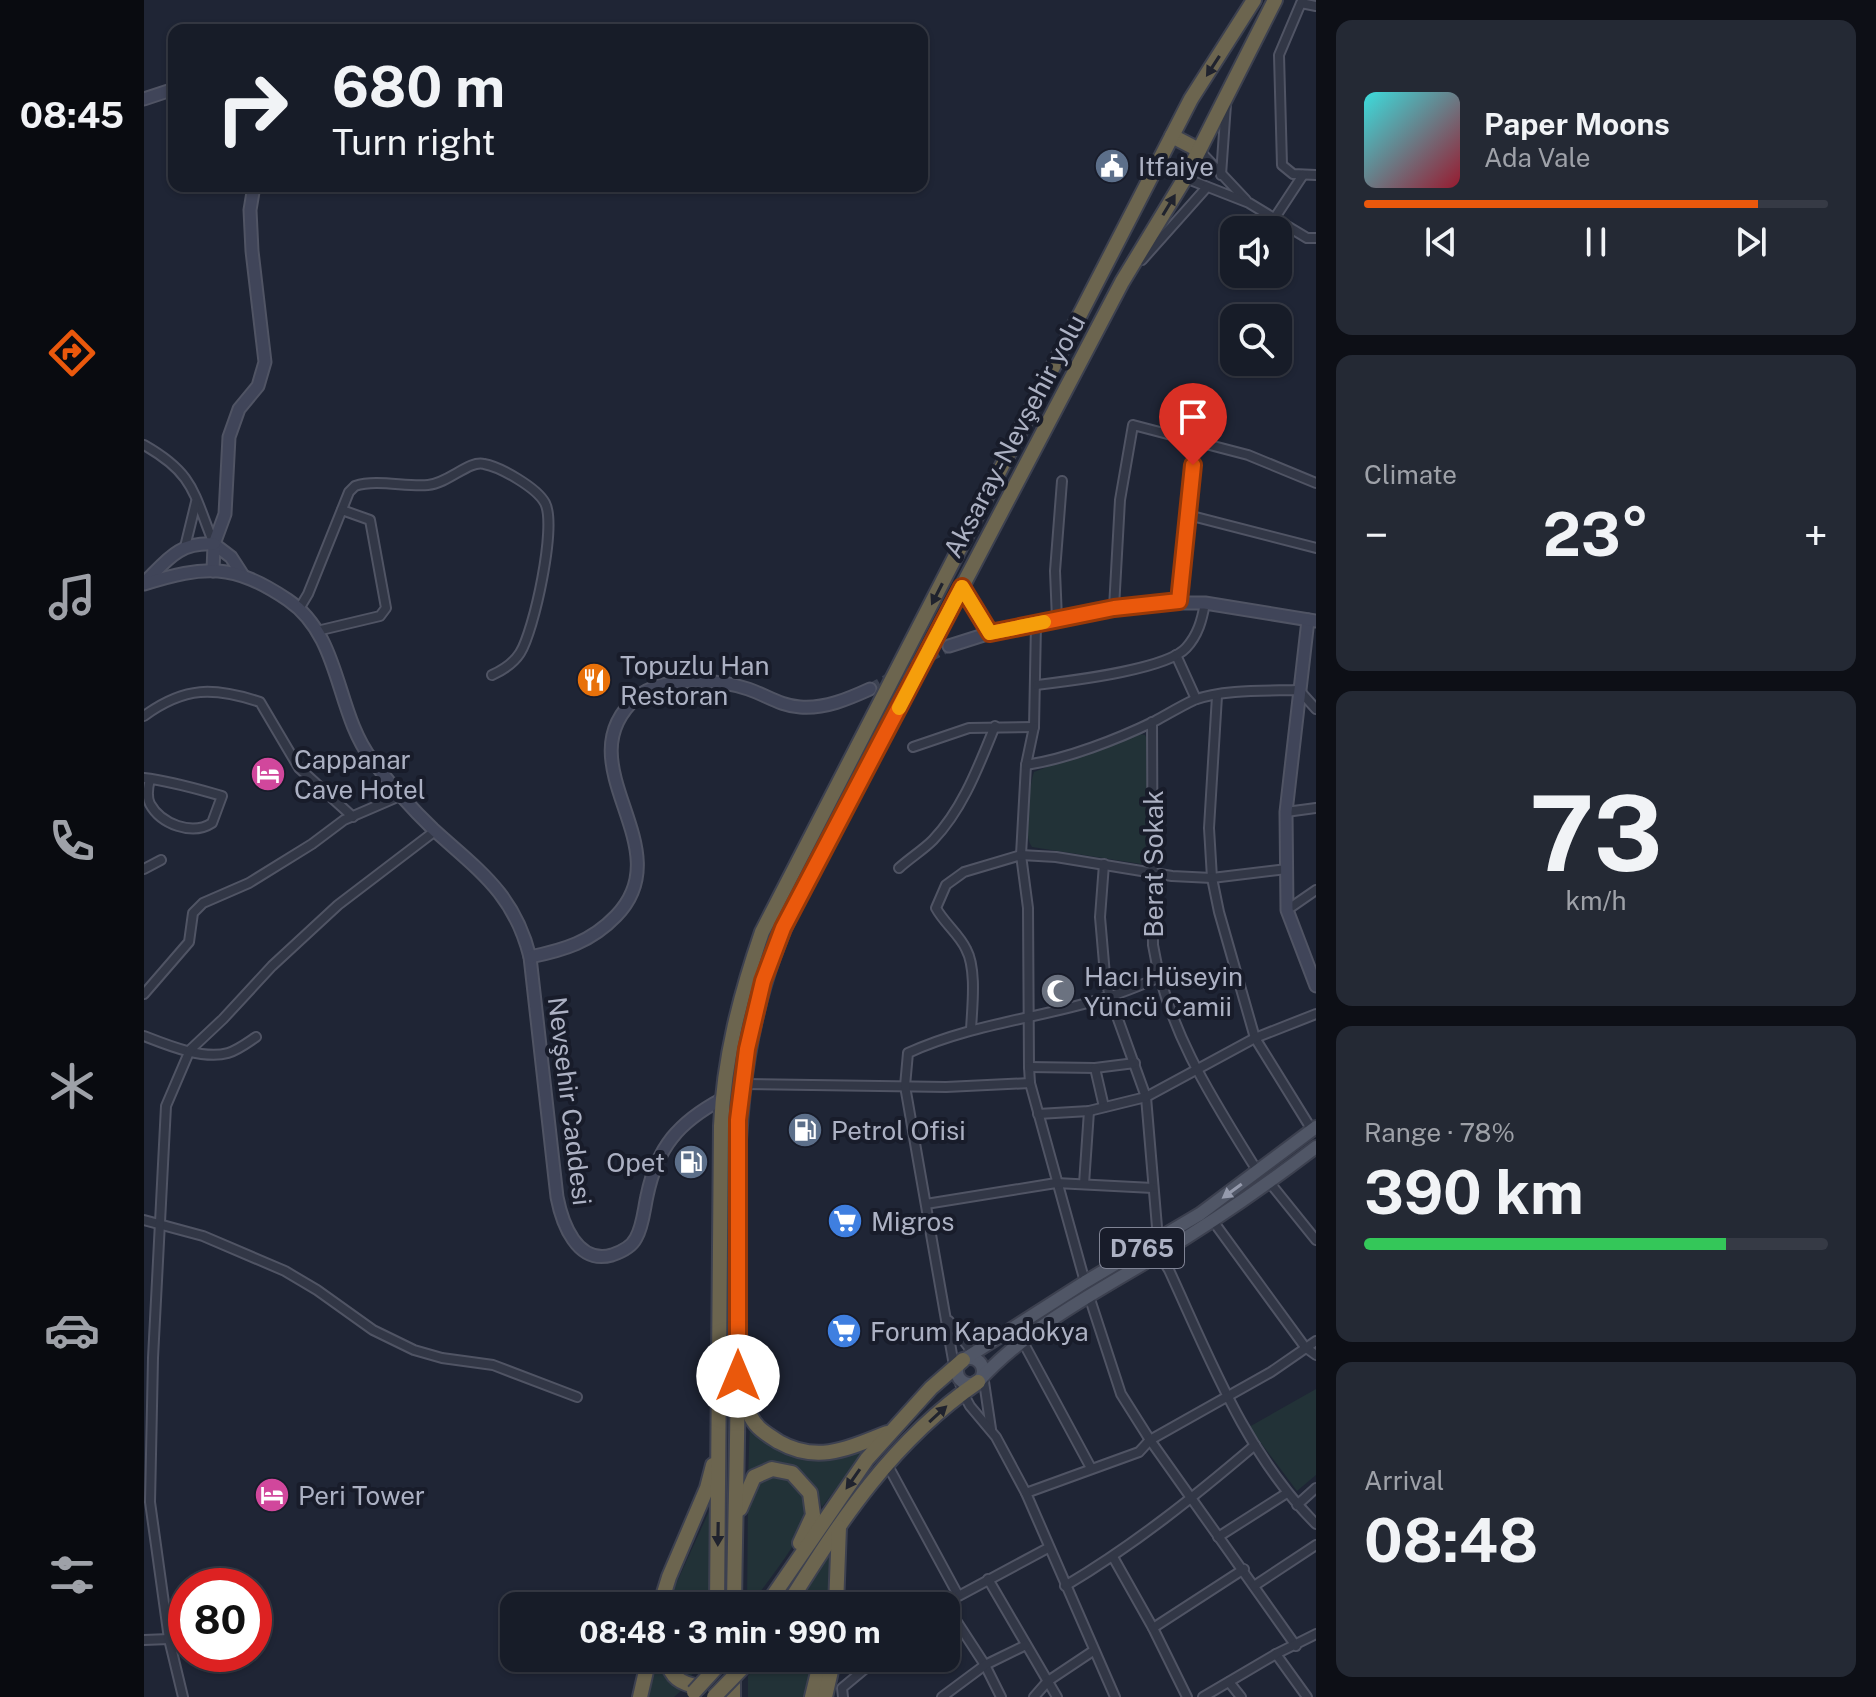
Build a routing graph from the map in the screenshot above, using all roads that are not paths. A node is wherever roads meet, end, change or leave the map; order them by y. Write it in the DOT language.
graph roads {
  1 [pos="1254,0"];
  2 [pos="1275,0"];
  3 [pos="1316,6"];
  4 [pos="168,91"];
  5 [pos="1227,92"];
  6 [pos="144,99"];
  7 [pos="1172,136"];
  8 [pos="1199,150"];
  9 [pos="1159,164"];
  10 [pos="1221,175"];
  11 [pos="1303,175"];
  12 [pos="1316,175"];
  13 [pos="1185,178"];
  14 [pos="1207,187"];
  15 [pos="253,192"];
  16 [pos="1249,203"];
  17 [pos="1269,216"];
  18 [pos="1276,216"];
  19 [pos="1292,229"];
  20 [pos="1313,240"];
  21 [pos="1122,282"];
  22 [pos="1195,441"];
  23 [pos="144,445"];
  24 [pos="1062,481"];
  25 [pos="1316,483"];
  26 [pos="196,501"];
  27 [pos="342,510"];
  28 [pos="1188,515"];
  29 [pos="214,544"];
  30 [pos="185,547"];
  31 [pos="1316,548"];
  32 [pos="186,571"];
  33 [pos="213,571"];
  34 [pos="242,574"];
  35 [pos="144,584"];
  36 [pos="962,587"];
  37 [pos="1179,601"];
  38 [pos="1205,603"];
  39 [pos="1114,608"];
  40 [pos="299,609"];
  41 [pos="1057,619"];
  42 [pos="1036,624"];
  43 [pos="1312,628"];
  44 [pos="317,631"];
  45 [pos="990,633"];
  46 [pos="949,646"];
  47 [pos="1176,655"];
  48 [pos="492,675"];
  49 [pos="1037,685"];
  50 [pos="870,689"];
  51 [pos="1299,690"];
  52 [pos="1217,696"];
  53 [pos="1196,699"];
  54 [pos="1316,709"];
  55 [pos="144,716"];
  56 [pos="1152,722"];
  57 [pos="995,726"];
  58 [pos="1034,727"];
  59 [pos="913,747"];
  60 [pos="1026,765"];
  61 [pos="147,778"];
  62 [pos="402,795"];
  63 [pos="1316,808"];
  64 [pos="1286,812"];
  65 [pos="353,817"];
  66 [pos="435,831"];
  67 [pos="1021,855"];
  68 [pos="161,860"];
  69 [pos="1104,864"];
  70 [pos="899,868"];
  71 [pos="144,869"];
  72 [pos="1287,869"];
  73 [pos="1154,872"];
  74 [pos="1212,878"];
  75 [pos="1316,890"];
  76 [pos="1287,910"];
  77 [pos="530,957"];
  78 [pos="1158,978"];
  79 [pos="1316,986"];
  80 [pos="144,994"];
  81 [pos="1110,997"];
  82 [pos="1316,1014"];
  83 [pos="1027,1016"];
  84 [pos="971,1030"];
  85 [pos="144,1036"];
  86 [pos="256,1037"];
  87 [pos="1255,1038"];
  88 [pos="190,1050"];
  89 [pos="1135,1063"];
  90 [pos="1029,1067"];
  91 [pos="1095,1068"];
  92 [pos="1194,1069"];
  93 [pos="1030,1083"];
  94 [pos="742,1084"];
  95 [pos="905,1086"];
  96 [pos="1146,1097"];
  97 [pos="722,1099"];
  98 [pos="1104,1107"];
  99 [pos="1089,1111"];
  100 [pos="1038,1114"];
  101 [pos="1314,1129"];
  102 [pos="1316,1147"];
  103 [pos="1258,1172"];
  104 [pos="1056,1183"];
  105 [pos="1270,1183"];
  106 [pos="1084,1184"];
  107 [pos="1153,1188"];
  108 [pos="926,1204"];
  109 [pos="144,1220"];
  110 [pos="1213,1221"];
  111 [pos="160,1224"];
  112 [pos="1158,1239"];
  113 [pos="1316,1240"];
  114 [pos="1159,1254"];
  115 [pos="1085,1282"];
  116 [pos="1089,1296"];
  117 [pos="946,1317"];
  118 [pos="1316,1341"];
  119 [pos="1023,1342"];
  120 [pos="1305,1347"];
  121 [pos="1316,1355"];
  122 [pos="149,1357"];
  123 [pos="971,1368"];
  124 [pos="738,1376"];
  125 [pos="963,1393"];
  126 [pos="1227,1396"];
  127 [pos="577,1397"];
  128 [pos="720,1425"];
  129 [pos="991,1430"];
  130 [pos="891,1431"];
  131 [pos="1150,1440"];
  132 [pos="1255,1445"];
  133 [pos="887,1464"];
  134 [pos="1091,1468"];
  135 [pos="1316,1488"];
  136 [pos="1026,1493"];
  137 [pos="1287,1493"];
  138 [pos="1192,1499"];
  139 [pos="147,1503"];
  140 [pos="1297,1505"];
  141 [pos="840,1522"];
  142 [pos="735,1524"];
  143 [pos="1316,1524"];
  144 [pos="1218,1537"];
  145 [pos="1316,1545"];
  146 [pos="1048,1548"];
  147 [pos="1113,1557"];
  148 [pos="791,1567"];
  149 [pos="1244,1569"];
  150 [pos="988,1579"];
  151 [pos="1065,1586"];
  152 [pos="1254,1586"];
  153 [pos="664,1592"];
  154 [pos="717,1592"];
  155 [pos="734,1592"];
  156 [pos="775,1592"];
  157 [pos="796,1592"];
  158 [pos="836,1592"];
  159 [pos="956,1592"];
  160 [pos="960,1594"];
  161 [pos="1153,1628"];
  162 [pos="960,1630"];
  163 [pos="168,1633"];
  164 [pos="1316,1634"];
  165 [pos="168,1639"];
  166 [pos="144,1640"];
  167 [pos="1026,1645"];
  168 [pos="1296,1646"];
  169 [pos="1093,1651"];
  170 [pos="1276,1654"];
  171 [pos="985,1665"];
  172 [pos="177,1672"];
  173 [pos="646,1672"];
  174 [pos="671,1672"];
  175 [pos="712,1672"];
  176 [pos="717,1672"];
  177 [pos="733,1672"];
  178 [pos="738,1672"];
  179 [pos="818,1672"];
  180 [pos="831,1672"];
  181 [pos="861,1672"];
  182 [pos="1048,1681"];
  183 [pos="1229,1682"];
  184 [pos="693,1692"];
  185 [pos="183,1697"];
  186 [pos="640,1697"];
  187 [pos="716,1697"];
  188 [pos="733,1697"];
  189 [pos="812,1697"];
  190 [pos="825,1697"];
  191 [pos="843,1697"];
  192 [pos="942,1697"];
  193 [pos="1001,1697"];
  194 [pos="1034,1697"];
  195 [pos="1057,1697"];
  196 [pos="1115,1697"];
  197 [pos="1187,1697"];
  198 [pos="1203,1697"];
  199 [pos="1241,1697"];
  200 [pos="1307,1697"];
  1 -- 7 [label="highway, Aksaray-Nevşehir yolu, one-way"];
  2 -- 5 [label="highway, Aksaray-Nevşehir yolu"];
  3 -- 11 [label="street"];
  4 -- 6 [label="street"];
  5 -- 8 [label="highway, Aksaray-Nevşehir yolu"];
  5 -- 10 [label="street"];
  7 -- 8 [label="highway"];
  7 -- 9 [label="highway, Aksaray-Nevşehir yolu"];
  8 -- 10 [label="street"];
  8 -- 13 [label="highway, Aksaray-Nevşehir yolu"];
  9 -- 13 [label="highway"];
  9 -- 97 [label="highway, Aksaray-Nevşehir yolu, one-way"];
  10 -- 16 [label="street"];
  11 -- 12 [label="street"];
  11 -- 18 [label="street"];
  13 -- 14 [label="street"];
  21 -- 13 [label="highway, Aksaray-Nevşehir yolu, one-way"];
  14 -- 16 [label="street"];
  14 -- 21 [label="street"];
  15 -- 29 [label="street"];
  16 -- 17 [label="street"];
  19 -- 20 [label="street"];
  21 -- 36 [label="highway, Aksaray-Nevşehir yolu"];
  22 -- 25 [label="street"];
  22 -- 28 [label="street"];
  22 -- 39 [label="street"];
  23 -- 26 [label="street"];
  24 -- 41 [label="street"];
  26 -- 29 [label="street"];
  26 -- 30 [label="street"];
  27 -- 40 [label="street"];
  27 -- 44 [label="street"];
  27 -- 48 [label="street"];
  28 -- 31 [label="street"];
  28 -- 37 [label="street"];
  29 -- 30 [label="street"];
  29 -- 33 [label="street"];
  29 -- 34 [label="street"];
  30 -- 32 [label="street"];
  30 -- 35 [label="street"];
  32 -- 33 [label="street"];
  32 -- 35 [label="street"];
  33 -- 34 [label="street"];
  34 -- 40 [label="street"];
  36 -- 45 [label="street"];
  36 -- 94 [label="highway, Aksaray-Nevşehir yolu"];
  37 -- 38 [label="street"];
  37 -- 39 [label="street"];
  38 -- 43 [label="street"];
  38 -- 47 [label="street"];
  39 -- 41 [label="street"];
  40 -- 44 [label="street"];
  41 -- 42 [label="street"];
  42 -- 45 [label="street"];
  42 -- 49 [label="street"];
  43 -- 51 [label="street"];
  44 -- 62 [label="street"];
  45 -- 46 [label="street"];
  47 -- 49 [label="street"];
  47 -- 53 [label="street"];
  49 -- 58 [label="street"];
  50 -- 77 [label="street"];
  51 -- 52 [label="street"];
  51 -- 54 [label="street"];
  51 -- 64 [label="street"];
  52 -- 53 [label="street"];
  52 -- 74 [label="street"];
  53 -- 56 [label="street"];
  55 -- 65 [label="street"];
  56 -- 60 [label="street"];
  56 -- 73 [label="street, Berat Sokak"];
  57 -- 58 [label="street"];
  57 -- 59 [label="street"];
  57 -- 70 [label="street"];
  58 -- 60 [label="street"];
  60 -- 67 [label="street"];
  61 -- 61 [label="street"];
  62 -- 65 [label="street"];
  62 -- 66 [label="street"];
  63 -- 64 [label="street"];
  64 -- 72 [label="street"];
  65 -- 80 [label="street"];
  66 -- 77 [label="street"];
  66 -- 88 [label="street"];
  67 -- 69 [label="street"];
  67 -- 83 [label="street"];
  67 -- 84 [label="street"];
  68 -- 71 [label="street"];
  69 -- 73 [label="street"];
  69 -- 81 [label="street"];
  72 -- 74 [label="street"];
  72 -- 76 [label="street"];
  73 -- 74 [label="street"];
  73 -- 78 [label="street, Berat Sokak"];
  74 -- 87 [label="street"];
  75 -- 76 [label="street"];
  76 -- 79 [label="street"];
  77 -- 97 [label="street, Nevşehir Caddesi"];
  78 -- 81 [label="street"];
  78 -- 92 [label="street, Berat Sokak"];
  81 -- 83 [label="street"];
  81 -- 89 [label="street"];
  82 -- 87 [label="street"];
  83 -- 84 [label="street"];
  83 -- 90 [label="street"];
  84 -- 95 [label="street"];
  85 -- 88 [label="street"];
  86 -- 88 [label="street"];
  87 -- 92 [label="street"];
  87 -- 101 [label="street"];
  88 -- 111 [label="street"];
  89 -- 91 [label="street"];
  89 -- 96 [label="street"];
  90 -- 91 [label="street"];
  90 -- 93 [label="street"];
  91 -- 98 [label="street"];
  92 -- 96 [label="street"];
  92 -- 103 [label="street, Berat Sokak"];
  93 -- 95 [label="street"];
  93 -- 100 [label="street"];
  94 -- 95 [label="street"];
  94 -- 124 [label="highway, Aksaray-Nevşehir yolu"];
  95 -- 108 [label="street"];
  96 -- 98 [label="street"];
  96 -- 107 [label="street"];
  97 -- 128 [label="highway, Aksaray-Nevşehir yolu"];
  98 -- 99 [label="street"];
  99 -- 100 [label="street"];
  99 -- 106 [label="street"];
  100 -- 104 [label="street"];
  101 -- 103 [label="main road, D765"];
  102 -- 105 [label="main road, D765"];
  103 -- 112 [label="main road, D765, one-way"];
  104 -- 106 [label="street"];
  104 -- 108 [label="street"];
  104 -- 115 [label="street"];
  105 -- 110 [label="main road, D765"];
  105 -- 113 [label="street"];
  106 -- 107 [label="street"];
  107 -- 112 [label="street"];
  108 -- 117 [label="street"];
  109 -- 111 [label="street"];
  110 -- 114 [label="main road, D765"];
  110 -- 120 [label="street"];
  111 -- 122 [label="street"];
  111 -- 127 [label="street"];
  112 -- 115 [label="main road, D765"];
  114 -- 116 [label="main road, D765"];
  114 -- 126 [label="street"];
  115 -- 123 [label="main road, D765"];
  116 -- 119 [label="main road, D765"];
  116 -- 131 [label="street"];
  117 -- 123 [label="street"];
  117 -- 123 [label="street"];
  118 -- 120 [label="street"];
  119 -- 123 [label="main road, D765"];
  119 -- 134 [label="street"];
  120 -- 121 [label="street"];
  120 -- 126 [label="street"];
  122 -- 139 [label="street"];
  123 -- 125 [label="highway, D765"];
  123 -- 129 [label="street"];
  123 -- 130 [label="highway, D765"];
  124 -- 130 [label="highway"];
  124 -- 142 [label="highway, Aksaray-Nevşehir yolu"];
  125 -- 129 [label="street"];
  133 -- 125 [label="highway, D765, one-way"];
  126 -- 131 [label="street"];
  126 -- 132 [label="street"];
  128 -- 153 [label="highway"];
  128 -- 154 [label="highway, Aksaray-Nevşehir yolu, one-way"];
  129 -- 136 [label="street"];
  130 -- 148 [label="highway, D765, one-way"];
  131 -- 134 [label="street"];
  131 -- 138 [label="street"];
  132 -- 137 [label="street"];
  132 -- 138 [label="street"];
  133 -- 141 [label="highway, D765"];
  133 -- 159 [label="street"];
  134 -- 136 [label="street"];
  135 -- 140 [label="street"];
  136 -- 146 [label="street"];
  137 -- 140 [label="street"];
  137 -- 144 [label="street"];
  138 -- 144 [label="street"];
  138 -- 147 [label="street"];
  139 -- 163 [label="street"];
  140 -- 143 [label="street"];
  141 -- 157 [label="highway, D765"];
  141 -- 158 [label="highway"];
  142 -- 148 [label="highway"];
  142 -- 155 [label="highway, Aksaray-Nevşehir yolu"];
  144 -- 149 [label="street"];
  145 -- 152 [label="street"];
  146 -- 150 [label="street"];
  146 -- 151 [label="street"];
  147 -- 151 [label="street"];
  147 -- 161 [label="street"];
  148 -- 156 [label="highway, D765"];
  149 -- 152 [label="street"];
  149 -- 161 [label="street"];
  150 -- 160 [label="street"];
  150 -- 167 [label="street"];
  151 -- 169 [label="street"];
  152 -- 168 [label="street"];
  161 -- 197 [label="street"];
  162 -- 171 [label="street"];
  164 -- 168 [label="street"];
  165 -- 166 [label="street"];
  167 -- 171 [label="street"];
  167 -- 182 [label="street"];
  168 -- 170 [label="street"];
  169 -- 182 [label="street"];
  169 -- 196 [label="street"];
  170 -- 183 [label="street"];
  170 -- 200 [label="street"];
  171 -- 192 [label="street"];
  171 -- 193 [label="street"];
  172 -- 185 [label="street"];
  173 -- 186 [label="highway"];
  174 -- 184 [label="highway"];
  175 -- 184 [label="highway, bridge"];
  176 -- 187 [label="highway"];
  177 -- 188 [label="highway"];
  178 -- 187 [label="highway, bridge"];
  179 -- 189 [label="highway"];
  180 -- 190 [label="highway"];
  181 -- 191 [label="street"];
  182 -- 194 [label="street"];
  182 -- 195 [label="street"];
  183 -- 198 [label="street"];
  183 -- 199 [label="street"];
}
